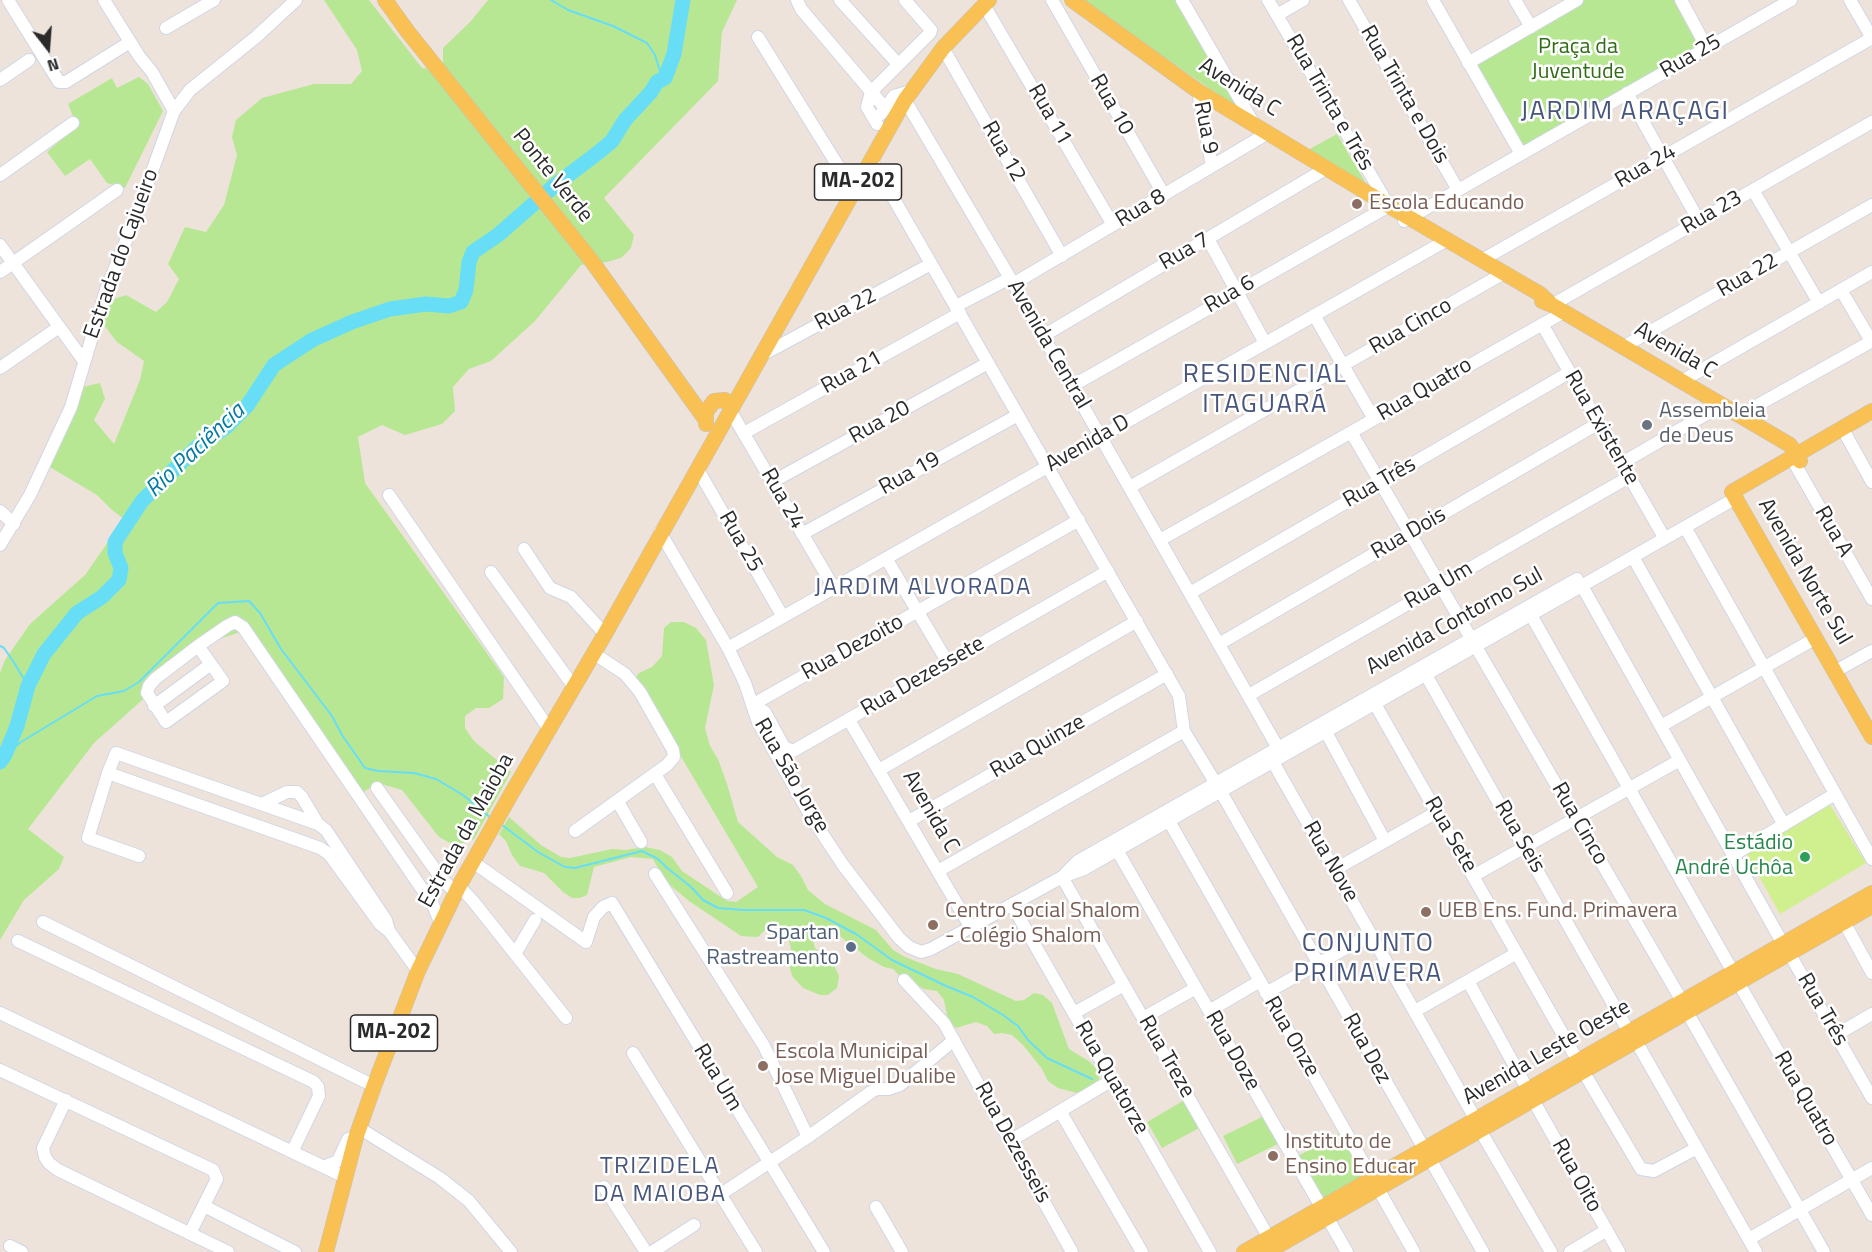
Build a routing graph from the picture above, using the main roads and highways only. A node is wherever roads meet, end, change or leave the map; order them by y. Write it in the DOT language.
graph roads {
  1 [pos="385,0"];
  2 [pos="1072,0"];
  3 [pos="987,3"];
  4 [pos="1444,241"];
  5 [pos="1501,275"];
  6 [pos="679,384"];
  7 [pos="725,404"];
  8 [pos="1872,411"];
  9 [pos="1872,420"];
  10 [pos="710,425"];
  11 [pos="1797,460"];
  12 [pos="1737,493"];
  13 [pos="1872,723"];
  14 [pos="1872,737"];
  15 [pos="1872,893"];
  16 [pos="1872,906"];
  17 [pos="1786,948"];
  18 [pos="1273,1247"];
  19 [pos="326,1252"];
  20 [pos="1244,1252"];
  1 -- 6 [label="main road, Ponte Verde"];
  2 -- 4 [label="main road, Avenida C"];
  3 -- 7 [label="main road, MA-202"];
  4 -- 5 [label="main road, Avenida C"];
  4 -- 5 [label="main road, Avenida C"];
  5 -- 11 [label="main road, Avenida C"];
  6 -- 7 [label="main road, Ponte Verde"];
  6 -- 10 [label="main road, Ponte Verde"];
  7 -- 10 [label="main road, MA-202"];
  8 -- 11 [label="main road, Avenida Contorno Sul"];
  9 -- 11 [label="main road, Avenida Contorno Sul"];
  10 -- 19 [label="main road, Estrada da Maioba / MA-202"];
  11 -- 12 [label="main road, Avenida Contorno Sul"];
  12 -- 13 [label="main road, Avenida Norte Sul"];
  12 -- 14 [label="main road, Avenida Norte Sul"];
  15 -- 17 [label="main road, Avenida Leste Oeste"];
  16 -- 17 [label="main road, Avenida Leste Oeste"];
  17 -- 18 [label="main road, Avenida Leste Oeste"];
  18 -- 20 [label="main road, Avenida Leste Oeste"];
}
